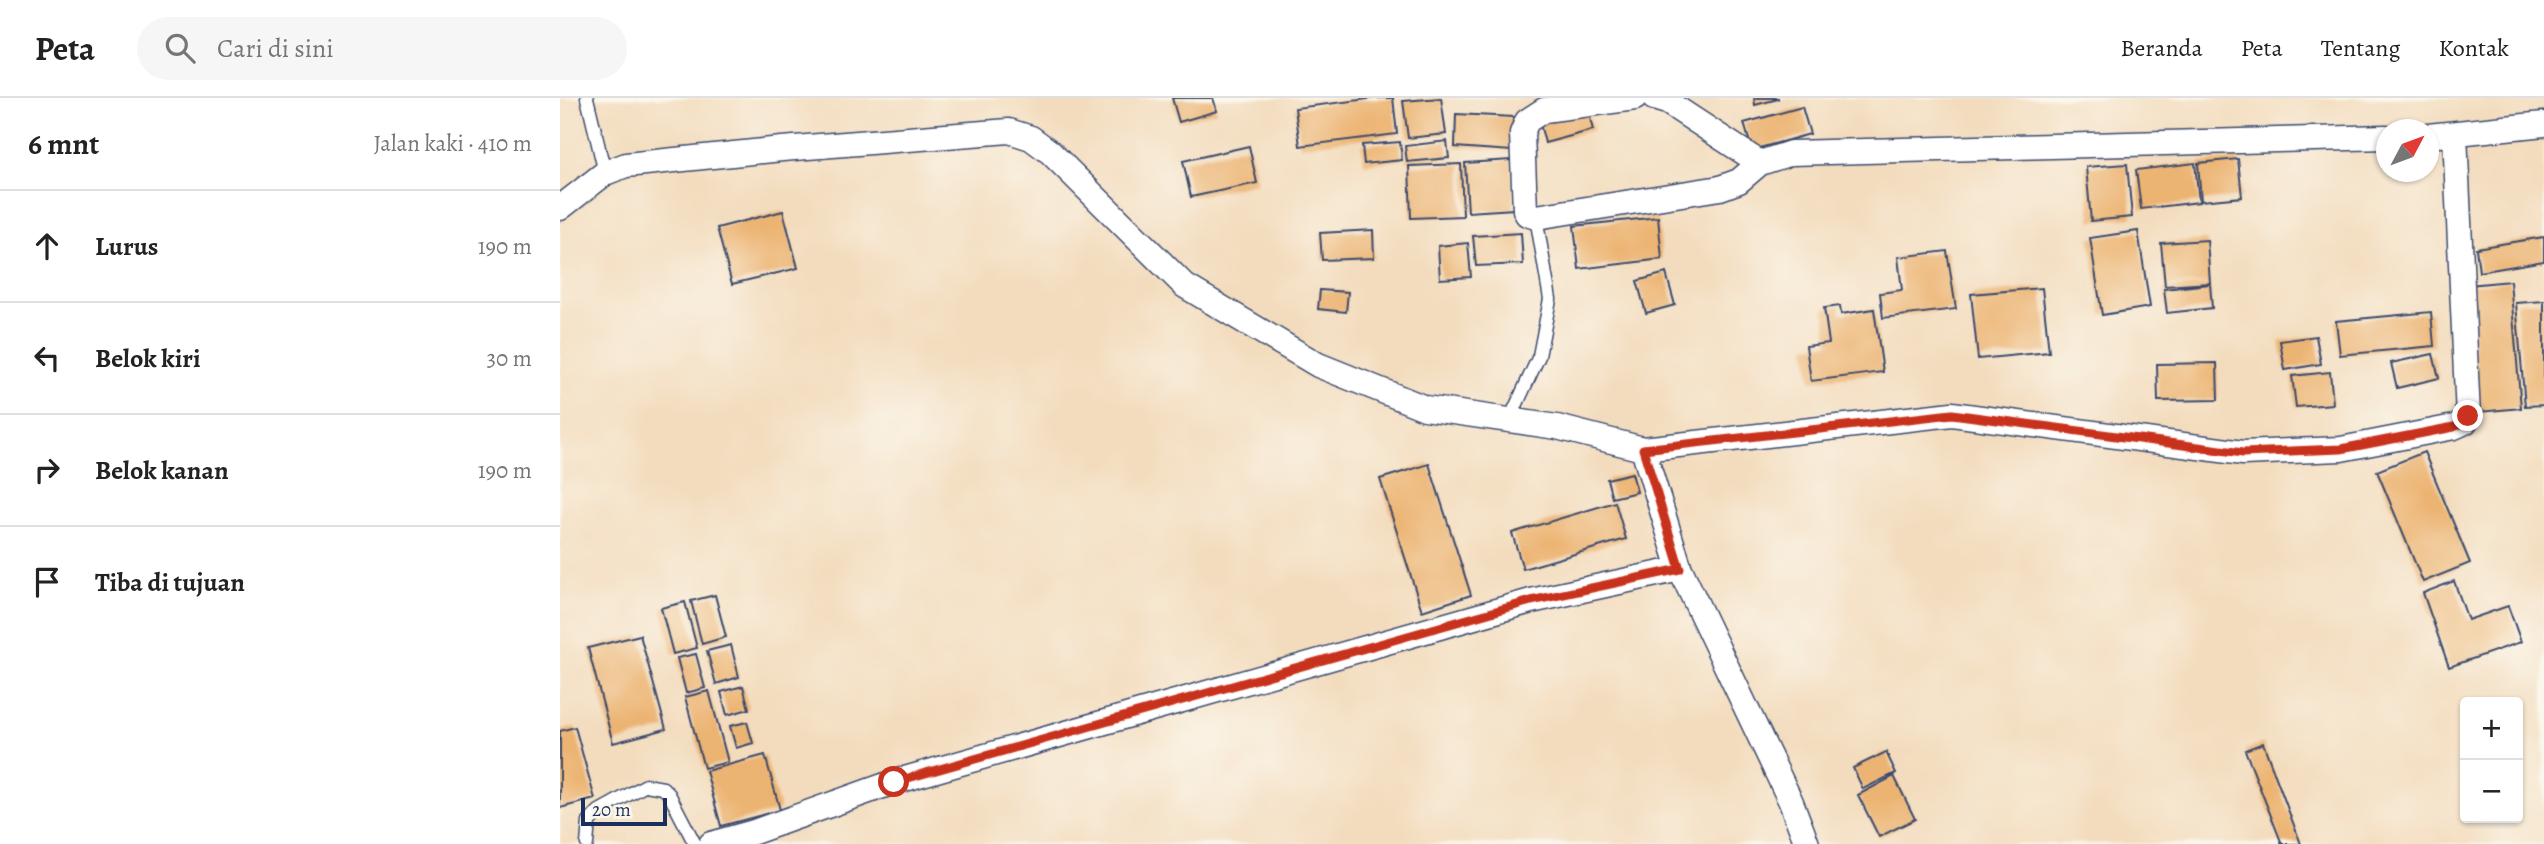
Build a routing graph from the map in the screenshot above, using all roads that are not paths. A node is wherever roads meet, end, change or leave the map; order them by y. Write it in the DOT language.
graph roads {
  1 [pos="587,98"];
  2 [pos="1635,98"];
  3 [pos="1654,98"];
  4 [pos="2544,124"];
  5 [pos="2455,134"];
  6 [pos="2439,135"];
  7 [pos="2376,137"];
  8 [pos="1760,163"];
  9 [pos="604,173"];
  10 [pos="560,208"];
  11 [pos="1536,216"];
  12 [pos="1509,421"];
  13 [pos="1643,449"];
  14 [pos="1680,569"];
  15 [pos="587,844"];
  16 [pos="695,844"];
  17 [pos="711,844"];
  18 [pos="1807,844"];
  1 -- 9 [label="lane"];
  2 -- 11 [label="street"];
  3 -- 8 [label="street"];
  4 -- 5 [label="street"];
  5 -- 6 [label="street"];
  5 -- 13 [label="street"];
  7 -- 8 [label="street"];
  8 -- 11 [label="street"];
  9 -- 10 [label="street"];
  9 -- 12 [label="street"];
  11 -- 12 [label="lane"];
  12 -- 13 [label="street"];
  13 -- 14 [label="street"];
  14 -- 17 [label="street"];
  14 -- 18 [label="street"];
  15 -- 16 [label="lane"];
}
